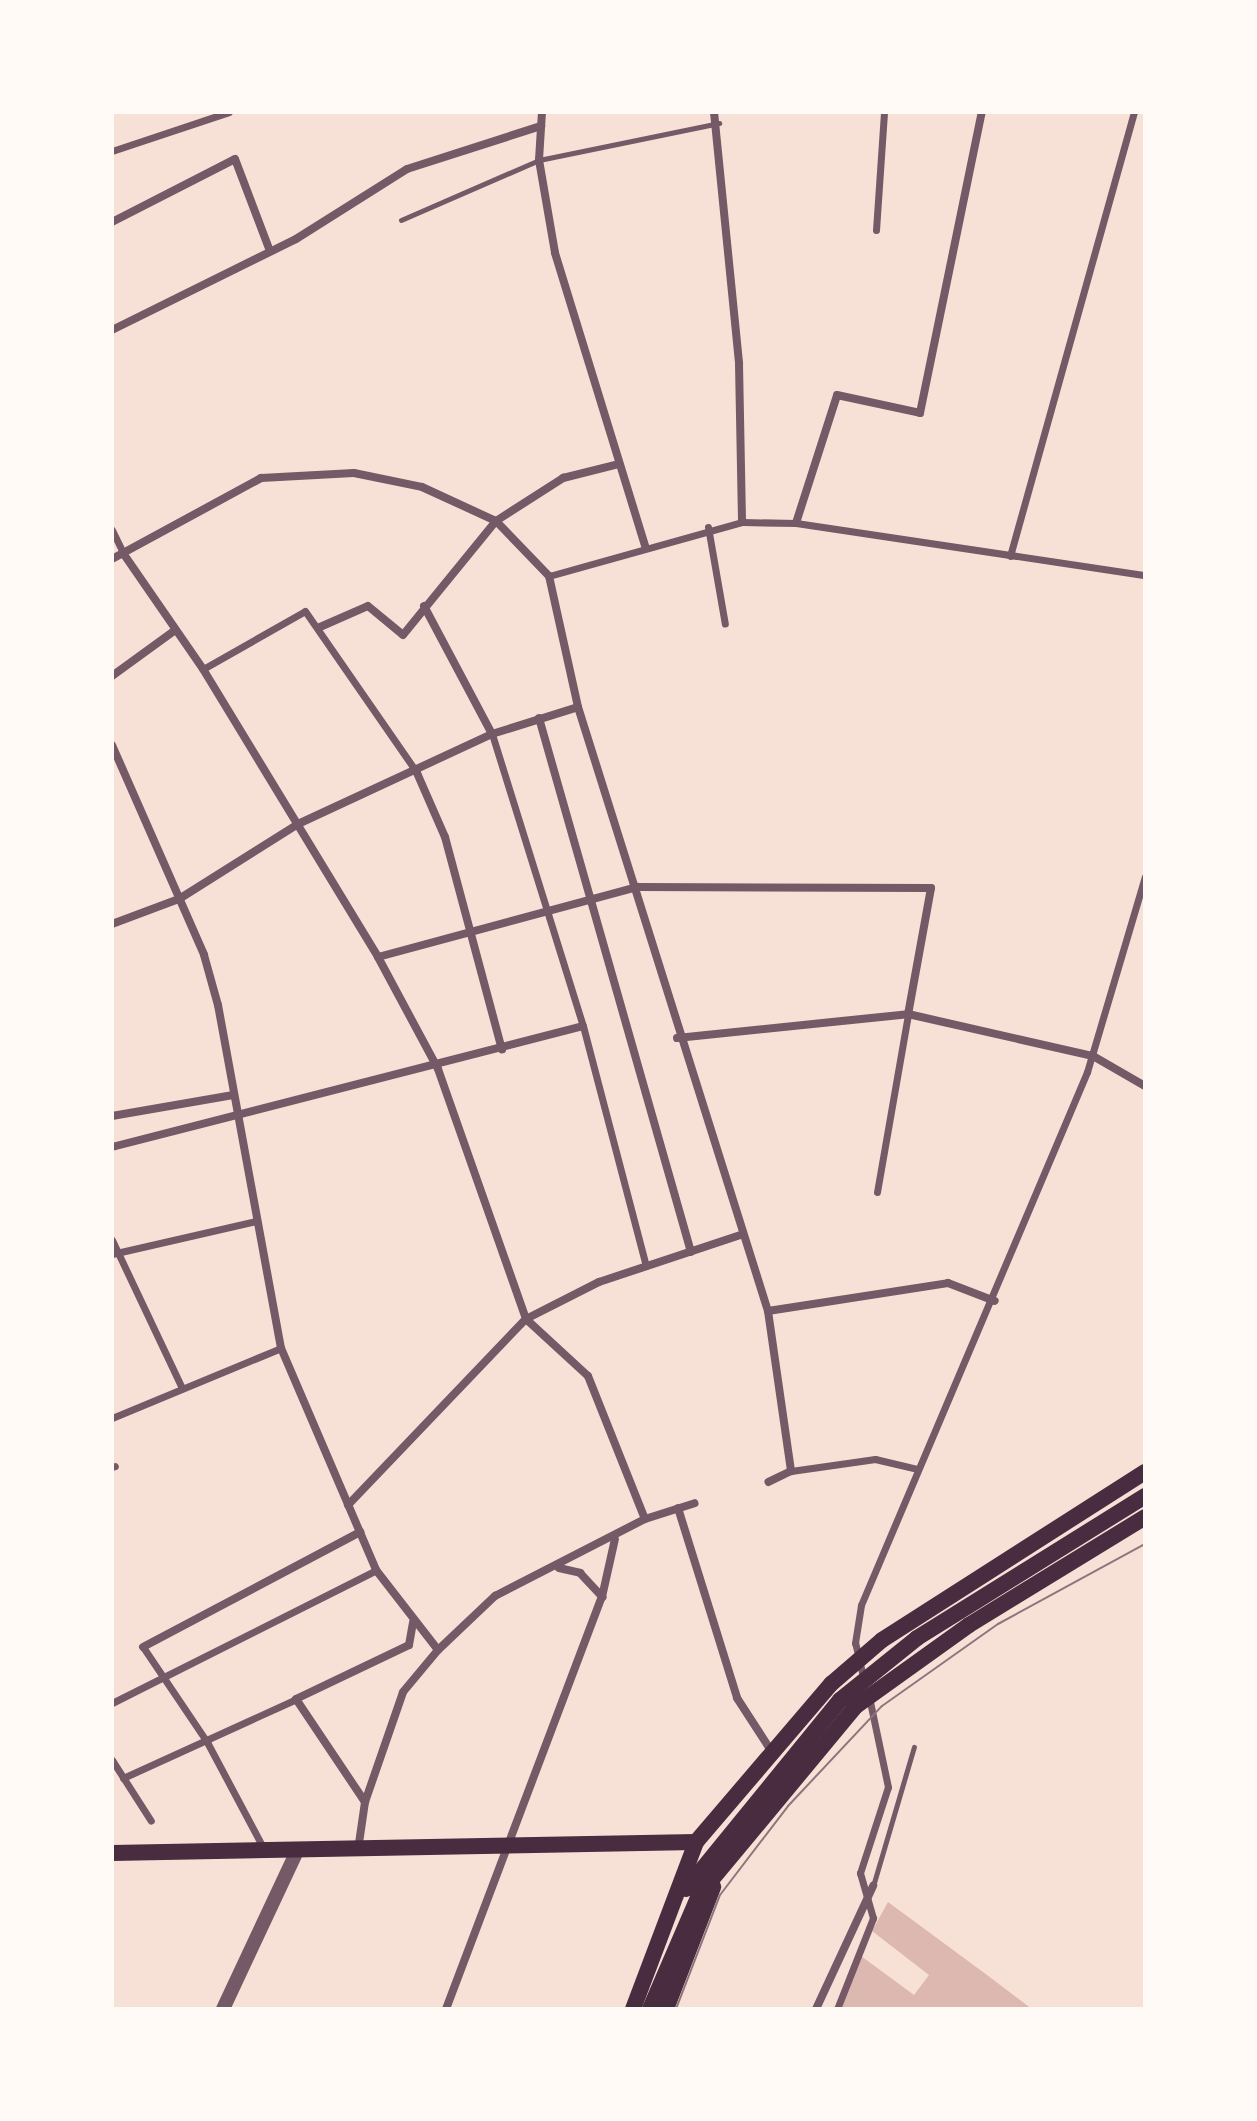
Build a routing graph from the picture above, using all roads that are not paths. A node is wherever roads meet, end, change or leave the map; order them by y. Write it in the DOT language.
graph roads {
  1 [pos="229,112"];
  2 [pos="542,112"];
  3 [pos="714,112"];
  4 [pos="884,112"];
  5 [pos="982,112"];
  6 [pos="1134,112"];
  7 [pos="719,123"];
  8 [pos="541,126"];
  9 [pos="112,151"];
  10 [pos="539,160"];
  11 [pos="401,220"];
  12 [pos="112,222"];
  13 [pos="876,230"];
  14 [pos="270,251"];
  15 [pos="112,330"];
  16 [pos="615,465"];
  17 [pos="496,521"];
  18 [pos="742,522"];
  19 [pos="796,523"];
  20 [pos="708,527"];
  21 [pos="112,530"];
  22 [pos="645,545"];
  23 [pos="123,553"];
  24 [pos="1010,556"];
  25 [pos="112,559"];
  26 [pos="1145,575"];
  27 [pos="549,576"];
  28 [pos="424,606"];
  29 [pos="725,624"];
  30 [pos="320,627"];
  31 [pos="174,631"];
  32 [pos="203,669"];
  33 [pos="112,676"];
  34 [pos="578,707"];
  35 [pos="539,718"];
  36 [pos="492,734"];
  37 [pos="112,745"];
  38 [pos="417,773"];
  39 [pos="298,824"];
  40 [pos="1145,876"];
  41 [pos="638,887"];
  42 [pos="591,897"];
  43 [pos="179,899"];
  44 [pos="546,912"];
  45 [pos="112,924"];
  46 [pos="470,935"];
  47 [pos="378,957"];
  48 [pos="908,1014"];
  49 [pos="583,1026"];
  50 [pos="677,1038"];
  51 [pos="502,1050"];
  52 [pos="1093,1056"];
  53 [pos="438,1069"];
  54 [pos="1145,1086"];
  55 [pos="233,1095"];
  56 [pos="112,1116"];
  57 [pos="237,1120"];
  58 [pos="112,1147"];
  59 [pos="877,1192"];
  60 [pos="256,1221"];
  61 [pos="740,1235"];
  62 [pos="112,1240"];
  63 [pos="691,1252"];
  64 [pos="115,1253"];
  65 [pos="646,1266"];
  66 [pos="995,1301"];
  67 [pos="768,1311"];
  68 [pos="526,1319"];
  69 [pos="281,1348"];
  70 [pos="182,1388"];
  71 [pos="112,1418"];
  72 [pos="917,1469"];
  73 [pos="791,1471"];
  74 [pos="1145,1472"];
  75 [pos="768,1482"];
  76 [pos="1145,1496"];
  77 [pos="695,1503"];
  78 [pos="348,1505"];
  79 [pos="678,1508"];
  80 [pos="1145,1517"];
  81 [pos="645,1519"];
  82 [pos="360,1532"];
  83 [pos="615,1539"];
  84 [pos="559,1568"];
  85 [pos="376,1570"];
  86 [pos="602,1597"];
  87 [pos="413,1622"];
  88 [pos="143,1647"];
  89 [pos="438,1650"];
  90 [pos="164,1675"];
  91 [pos="296,1699"];
  92 [pos="112,1703"];
  93 [pos="207,1742"];
  94 [pos="914,1747"];
  95 [pos="772,1752"];
  96 [pos="112,1760"];
  97 [pos="123,1778"];
  98 [pos="365,1802"];
  99 [pos="151,1821"];
  100 [pos="696,1842"];
  101 [pos="504,1846"];
  102 [pos="358,1850"];
  103 [pos="265,1851"];
  104 [pos="297,1851"];
  105 [pos="112,1853"];
  106 [pos="725,1860"];
  107 [pos="870,1888"];
  108 [pos="674,1907"];
  109 [pos="223,2009"];
  110 [pos="446,2009"];
  111 [pos="633,2009"];
  112 [pos="650,2009"];
  113 [pos="666,2009"];
  114 [pos="816,2009"];
  115 [pos="837,2009"];
  1 -- 9 [label="street"];
  2 -- 8 [label="street"];
  3 -- 7 [label="street"];
  4 -- 13 [label="street"];
  5 -- 19 [label="street"];
  6 -- 24 [label="street"];
  7 -- 10 [label="lane"];
  7 -- 18 [label="street"];
  8 -- 10 [label="street"];
  8 -- 14 [label="street"];
  10 -- 11 [label="lane"];
  10 -- 16 [label="street"];
  12 -- 14 [label="street"];
  14 -- 15 [label="street"];
  16 -- 17 [label="street"];
  16 -- 22 [label="street"];
  17 -- 23 [label="street"];
  17 -- 27 [label="street"];
  17 -- 28 [label="street"];
  18 -- 19 [label="street"];
  18 -- 20 [label="street"];
  19 -- 24 [label="street"];
  20 -- 22 [label="street"];
  20 -- 29 [label="street"];
  21 -- 23 [label="street"];
  22 -- 27 [label="street"];
  23 -- 25 [label="street"];
  23 -- 31 [label="street"];
  24 -- 26 [label="street"];
  27 -- 34 [label="street"];
  28 -- 30 [label="street"];
  28 -- 36 [label="street"];
  30 -- 32 [label="street"];
  30 -- 38 [label="street"];
  31 -- 32 [label="street"];
  31 -- 33 [label="street"];
  32 -- 39 [label="street"];
  34 -- 35 [label="street"];
  34 -- 41 [label="street"];
  35 -- 36 [label="street"];
  35 -- 42 [label="street"];
  36 -- 38 [label="street"];
  36 -- 44 [label="street"];
  37 -- 43 [label="street"];
  38 -- 39 [label="street"];
  38 -- 46 [label="street"];
  39 -- 43 [label="street"];
  39 -- 47 [label="street"];
  40 -- 52 [label="street"];
  41 -- 42 [label="street"];
  41 -- 48 [label="street"];
  41 -- 50 [label="street"];
  42 -- 44 [label="street"];
  42 -- 63 [label="street"];
  43 -- 45 [label="street"];
  43 -- 55 [label="street"];
  44 -- 46 [label="street"];
  44 -- 49 [label="street"];
  46 -- 47 [label="street"];
  46 -- 51 [label="street"];
  47 -- 53 [label="street"];
  48 -- 50 [label="street"];
  48 -- 52 [label="street"];
  48 -- 59 [label="street"];
  49 -- 51 [label="street"];
  49 -- 65 [label="street"];
  50 -- 61 [label="street"];
  51 -- 53 [label="street"];
  52 -- 54 [label="street"];
  52 -- 66 [label="street"];
  53 -- 57 [label="street"];
  53 -- 68 [label="street"];
  55 -- 56 [label="street"];
  55 -- 57 [label="street"];
  57 -- 58 [label="street"];
  57 -- 60 [label="street"];
  60 -- 64 [label="street"];
  60 -- 69 [label="street"];
  61 -- 63 [label="street"];
  61 -- 67 [label="street"];
  62 -- 64 [label="street"];
  63 -- 65 [label="street"];
  64 -- 70 [label="street"];
  65 -- 68 [label="street"];
  66 -- 67 [label="street"];
  66 -- 72 [label="street"];
  67 -- 73 [label="street"];
  68 -- 78 [label="street"];
  68 -- 81 [label="street"];
  69 -- 70 [label="street"];
  69 -- 78 [label="street"];
  70 -- 71 [label="street"];
  72 -- 73 [label="street"];
  72 -- 107 [label="street"];
  73 -- 75 [label="street"];
  74 -- 95 [label="main road"];
  76 -- 108 [label="main road"];
  77 -- 79 [label="street"];
  78 -- 82 [label="street"];
  79 -- 81 [label="street"];
  79 -- 95 [label="street"];
  80 -- 106 [label="main road"];
  81 -- 83 [label="street"];
  82 -- 85 [label="street"];
  82 -- 88 [label="street"];
  83 -- 84 [label="street"];
  83 -- 86 [label="street"];
  84 -- 86 [label="street"];
  84 -- 89 [label="street"];
  85 -- 87 [label="street"];
  85 -- 90 [label="street"];
  86 -- 101 [label="street"];
  87 -- 89 [label="street"];
  87 -- 91 [label="street"];
  88 -- 90 [label="street"];
  89 -- 98 [label="street"];
  90 -- 92 [label="street"];
  90 -- 93 [label="street"];
  91 -- 93 [label="street"];
  91 -- 98 [label="street"];
  93 -- 97 [label="street"];
  93 -- 103 [label="street"];
  94 -- 107 [label="lane"];
  95 -- 100 [label="main road"];
  96 -- 97 [label="street"];
  97 -- 99 [label="street"];
  98 -- 102 [label="street"];
  100 -- 101 [label="main road"];
  100 -- 108 [label="main road"];
  101 -- 102 [label="main road"];
  101 -- 110 [label="street"];
  102 -- 104 [label="main road"];
  103 -- 104 [label="main road"];
  103 -- 105 [label="main road"];
  104 -- 109 [label="street"];
  106 -- 112 [label="main road"];
  106 -- 113 [label="main road"];
  107 -- 114 [label="street"];
  107 -- 115 [label="street"];
  108 -- 111 [label="main road"];
}
